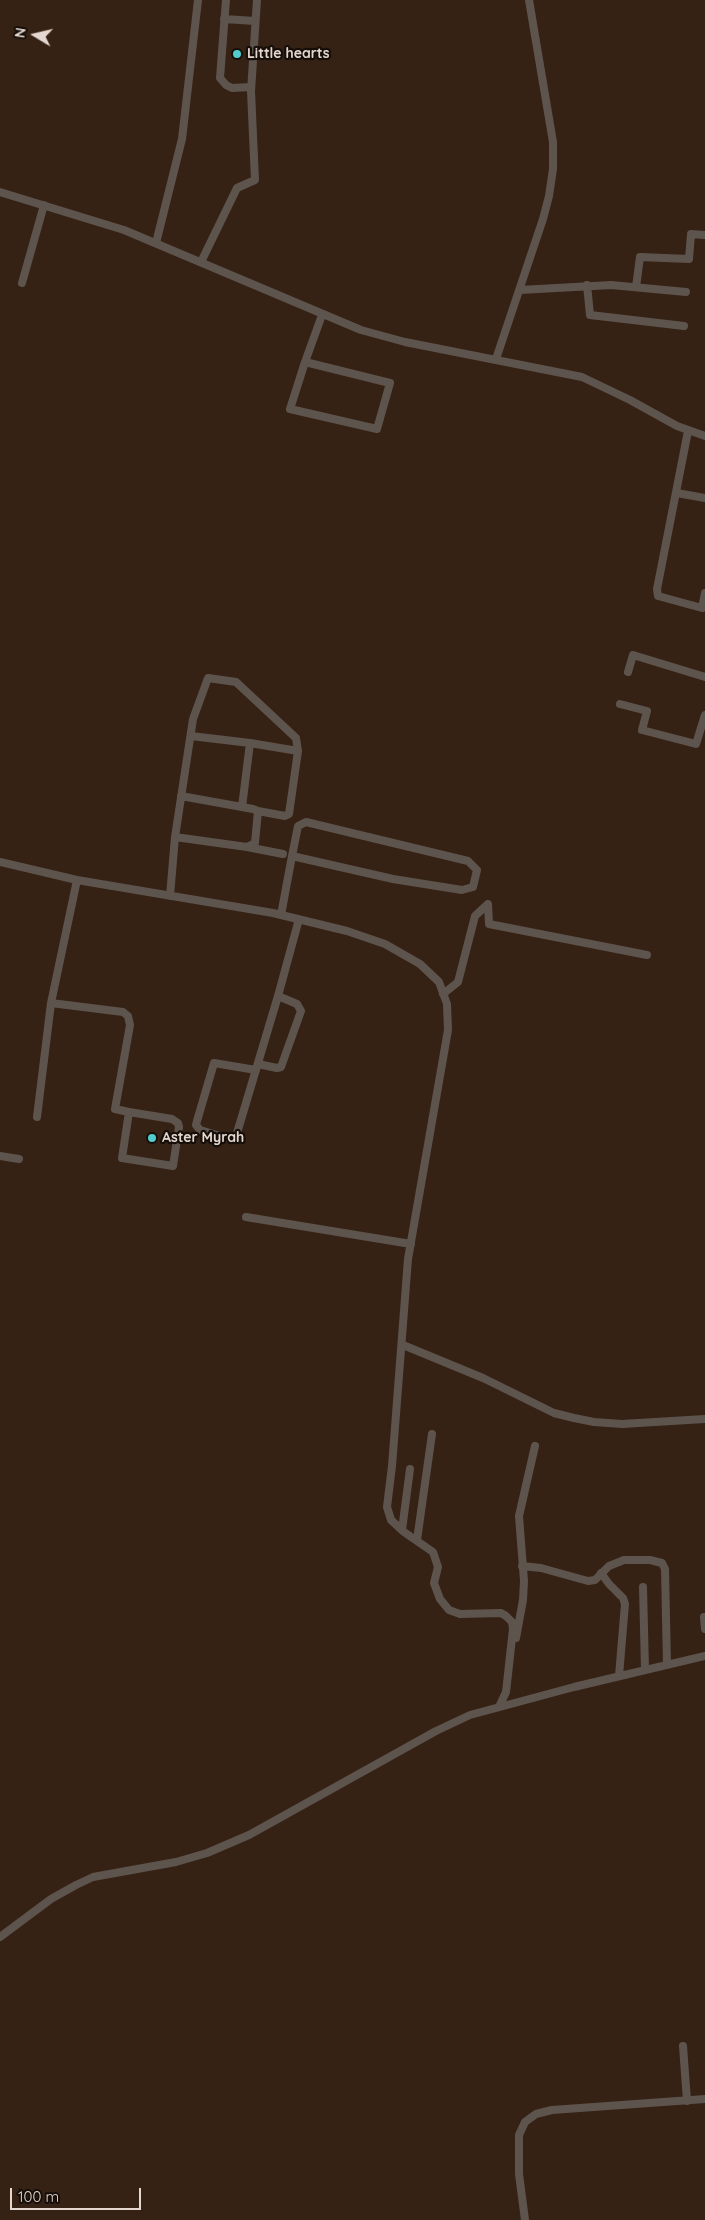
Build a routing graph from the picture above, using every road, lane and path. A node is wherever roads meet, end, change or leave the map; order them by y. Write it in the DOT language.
graph roads {
  1 [pos="198,0"];
  2 [pos="226,0"];
  3 [pos="257,0"];
  4 [pos="529,0"];
  5 [pos="224,19"];
  6 [pos="255,21"];
  7 [pos="251,87"];
  8 [pos="0,192"];
  9 [pos="44,205"];
  10 [pos="705,235"];
  11 [pos="156,243"];
  12 [pos="201,262"];
  13 [pos="22,283"];
  14 [pos="587,286"];
  15 [pos="636,287"];
  16 [pos="520,290"];
  17 [pos="686,292"];
  18 [pos="322,315"];
  19 [pos="684,326"];
  20 [pos="496,359"];
  21 [pos="305,362"];
  22 [pos="688,431"];
  23 [pos="705,436"];
  24 [pos="677,493"];
  25 [pos="705,498"];
  26 [pos="705,593"];
  27 [pos="628,672"];
  28 [pos="705,677"];
  29 [pos="620,704"];
  30 [pos="705,715"];
  31 [pos="190,736"];
  32 [pos="250,744"];
  33 [pos="298,751"];
  34 [pos="181,796"];
  35 [pos="242,807"];
  36 [pos="258,811"];
  37 [pos="175,837"];
  38 [pos="247,847"];
  39 [pos="283,854"];
  40 [pos="292,856"];
  41 [pos="0,862"];
  42 [pos="78,880"];
  43 [pos="170,896"];
  44 [pos="281,915"];
  45 [pos="299,919"];
  46 [pos="647,955"];
  47 [pos="443,994"];
  48 [pos="278,996"];
  49 [pos="51,1003"];
  50 [pos="257,1067"];
  51 [pos="129,1112"];
  52 [pos="37,1117"];
  53 [pos="0,1156"];
  54 [pos="19,1159"];
  55 [pos="246,1217"];
  56 [pos="411,1244"];
  57 [pos="402,1345"];
  58 [pos="705,1419"];
  59 [pos="432,1434"];
  60 [pos="534,1446"];
  61 [pos="410,1469"];
  62 [pos="402,1530"];
  63 [pos="417,1540"];
  64 [pos="522,1566"];
  65 [pos="601,1573"];
  66 [pos="643,1587"];
  67 [pos="506,1615"];
  68 [pos="520,1615"];
  69 [pos="704,1618"];
  70 [pos="705,1629"];
  71 [pos="705,1656"];
  72 [pos="667,1665"];
  73 [pos="645,1670"];
  74 [pos="619,1676"];
  75 [pos="508,1704"];
  76 [pos="499,1707"];
  77 [pos="0,1937"];
  78 [pos="683,2046"];
  79 [pos="705,2099"];
  80 [pos="687,2102"];
  81 [pos="525,2220"];
  1 -- 11 [label="street"];
  2 -- 5 [label="street"];
  3 -- 6 [label="street"];
  4 -- 16 [label="street"];
  5 -- 6 [label="street"];
  5 -- 7 [label="street"];
  6 -- 7 [label="street"];
  7 -- 12 [label="street"];
  8 -- 9 [label="street"];
  9 -- 11 [label="street"];
  9 -- 13 [label="street"];
  10 -- 15 [label="street"];
  11 -- 12 [label="street"];
  12 -- 18 [label="street"];
  14 -- 15 [label="street"];
  14 -- 16 [label="street"];
  14 -- 19 [label="street"];
  15 -- 17 [label="street"];
  16 -- 20 [label="street"];
  18 -- 20 [label="street"];
  18 -- 21 [label="street"];
  20 -- 22 [label="street"];
  21 -- 21 [label="street"];
  22 -- 23 [label="street"];
  22 -- 24 [label="street"];
  24 -- 25 [label="street"];
  24 -- 26 [label="street"];
  27 -- 28 [label="street"];
  29 -- 30 [label="street"];
  31 -- 32 [label="street"];
  31 -- 33 [label="street"];
  31 -- 34 [label="street"];
  32 -- 33 [label="street"];
  32 -- 35 [label="street"];
  33 -- 36 [label="street"];
  34 -- 35 [label="street"];
  34 -- 37 [label="street"];
  35 -- 36 [label="street"];
  36 -- 38 [label="street"];
  37 -- 38 [label="street"];
  37 -- 43 [label="street"];
  38 -- 39 [label="street"];
  40 -- 40 [label="street"];
  40 -- 44 [label="street"];
  41 -- 42 [label="street"];
  42 -- 43 [label="street"];
  42 -- 49 [label="street"];
  43 -- 44 [label="street"];
  44 -- 45 [label="street"];
  45 -- 47 [label="street"];
  45 -- 48 [label="street"];
  46 -- 47 [label="street"];
  47 -- 56 [label="street"];
  48 -- 50 [label="street"];
  48 -- 50 [label="street"];
  49 -- 51 [label="street"];
  49 -- 52 [label="street"];
  50 -- 50 [label="street"];
  51 -- 51 [label="street"];
  53 -- 54 [label="street"];
  55 -- 56 [label="street"];
  56 -- 57 [label="street"];
  57 -- 58 [label="street"];
  57 -- 62 [label="street"];
  59 -- 63 [label="street"];
  60 -- 64 [label="street"];
  61 -- 62 [label="street"];
  62 -- 63 [label="street"];
  63 -- 67 [label="street"];
  64 -- 65 [label="street"];
  64 -- 68 [label="street"];
  65 -- 72 [label="street"];
  65 -- 74 [label="street"];
  66 -- 73 [label="street"];
  67 -- 68 [label="street"];
  67 -- 76 [label="street"];
  68 -- 75 [label="street"];
  69 -- 70 [label="street"];
  71 -- 72 [label="street"];
  72 -- 73 [label="street"];
  73 -- 74 [label="street"];
  74 -- 75 [label="street"];
  75 -- 76 [label="street"];
  76 -- 77 [label="street"];
  78 -- 80 [label="street"];
  79 -- 80 [label="street"];
  80 -- 81 [label="street"];
}
